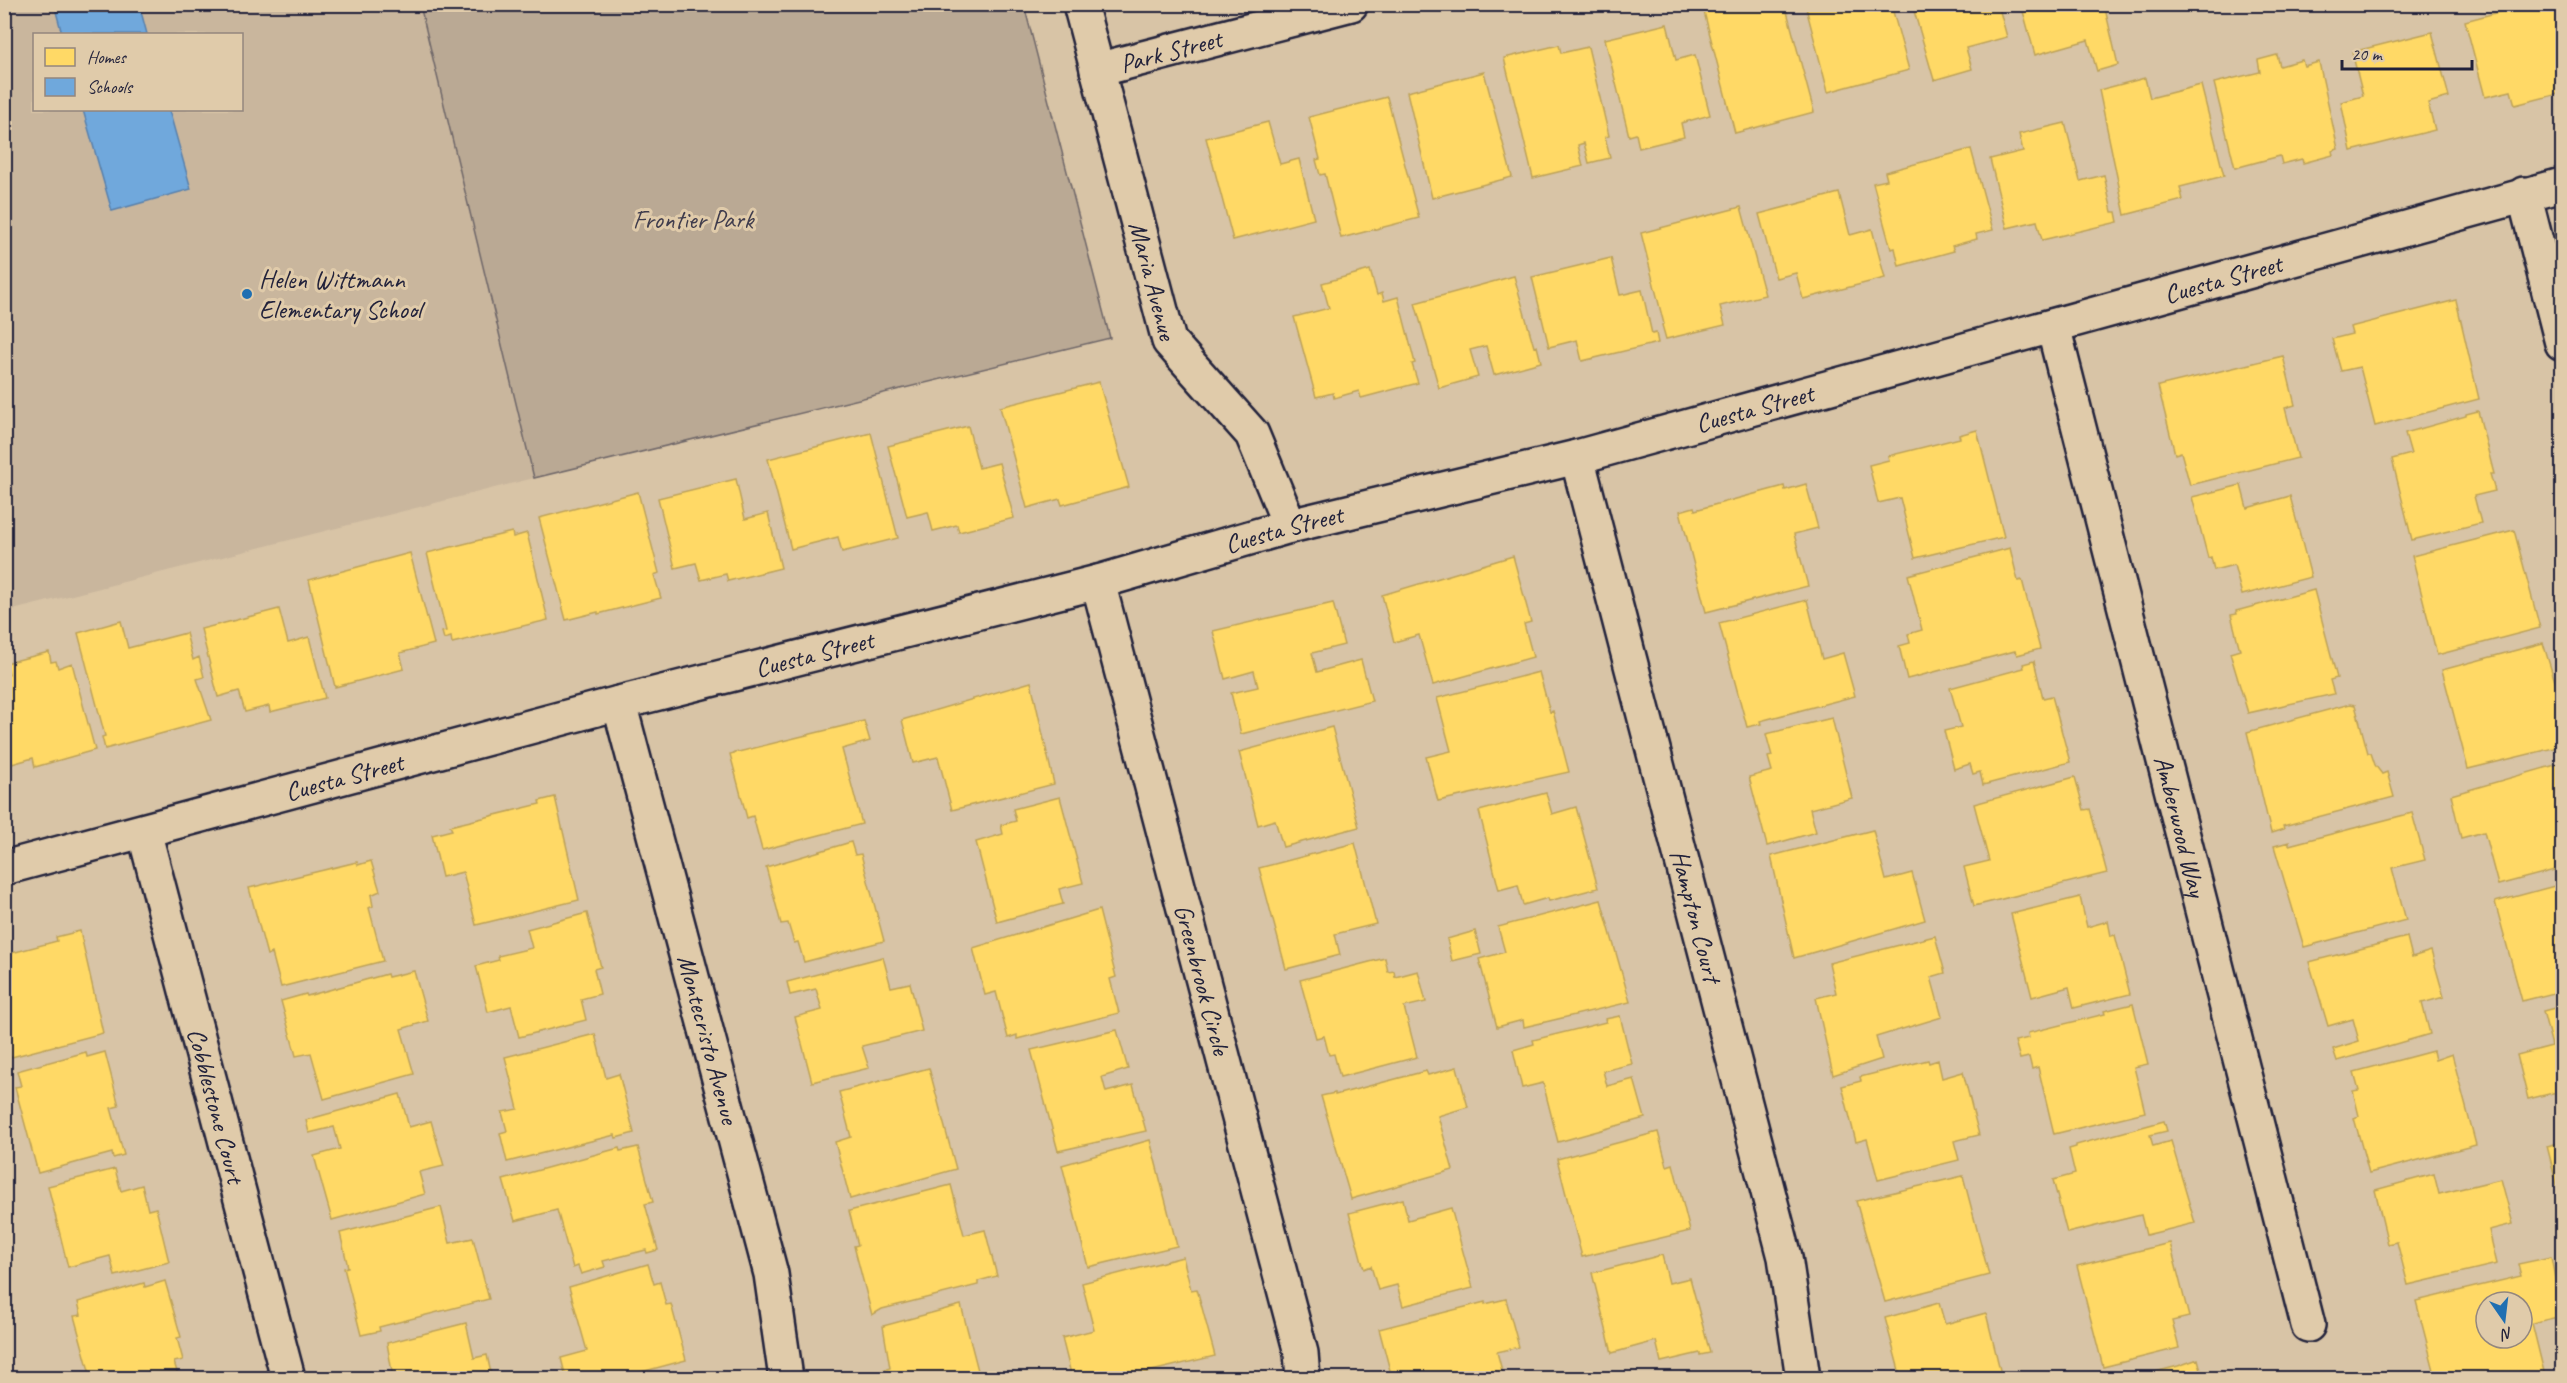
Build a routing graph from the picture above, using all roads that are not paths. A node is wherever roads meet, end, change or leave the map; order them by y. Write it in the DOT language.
graph roads {
  1 [pos="1080,4"];
  2 [pos="1350,4"];
  3 [pos="1097,70"];
  4 [pos="2562,185"];
  5 [pos="2524,194"];
  6 [pos="2053,326"];
  7 [pos="2562,343"];
  8 [pos="1576,457"];
  9 [pos="1290,526"];
  10 [pos="1098,582"];
  11 [pos="619,703"];
  12 [pos="144,831"];
  13 [pos="4,868"];
  14 [pos="2308,1325"];
  15 [pos="288,1378"];
  16 [pos="786,1378"];
  17 [pos="1303,1378"];
  18 [pos="1803,1378"];
  1 -- 3 [label="street, Maria Avenue"];
  2 -- 3 [label="street, Park Street"];
  3 -- 9 [label="street, Maria Avenue"];
  4 -- 5 [label="street, Cuesta Street"];
  5 -- 6 [label="street, Cuesta Street"];
  5 -- 7 [label="street"];
  6 -- 8 [label="street, Cuesta Street"];
  6 -- 14 [label="street, Amberwood Way"];
  8 -- 9 [label="street, Cuesta Street"];
  8 -- 18 [label="street, Hampton Court"];
  9 -- 10 [label="street, Cuesta Street"];
  10 -- 11 [label="street, Cuesta Street"];
  10 -- 17 [label="street, Greenbrook Circle"];
  11 -- 12 [label="street, Cuesta Street"];
  11 -- 16 [label="street, Montecristo Avenue"];
  12 -- 13 [label="street, Cuesta Street"];
  12 -- 15 [label="street, Cobblestone Court"];
}
